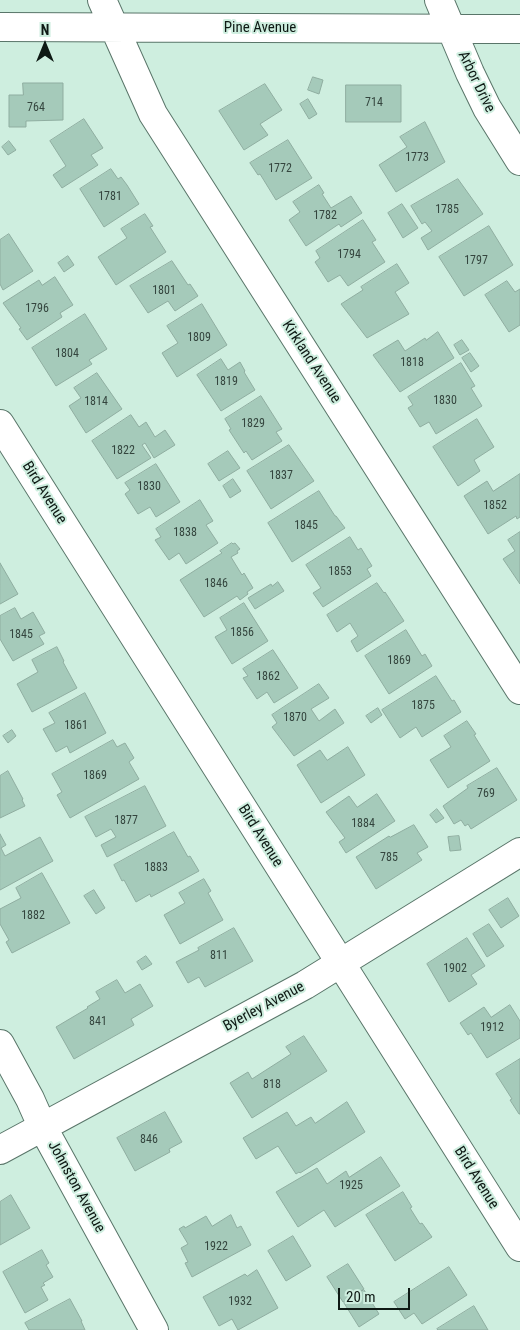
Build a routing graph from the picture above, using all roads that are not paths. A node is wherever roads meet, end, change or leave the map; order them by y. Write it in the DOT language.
graph roads {
  1 [pos="102,0"];
  2 [pos="439,0"];
  3 [pos="0,27"];
  4 [pos="115,27"];
  5 [pos="450,28"];
  6 [pos="520,29"];
  7 [pos="520,161"];
  8 [pos="0,424"];
  9 [pos="520,690"];
  10 [pos="520,852"];
  11 [pos="341,964"];
  12 [pos="0,1044"];
  13 [pos="42,1126"];
  14 [pos="0,1150"];
  15 [pos="520,1247"];
  16 [pos="154,1330"];
  1 -- 4 [label="street, Kirkland Avenue"];
  2 -- 5 [label="street, Arbor Drive"];
  3 -- 4 [label="street, Pine Avenue"];
  4 -- 5 [label="street, Pine Avenue"];
  4 -- 9 [label="street, Kirkland Avenue"];
  5 -- 6 [label="street, Pine Avenue"];
  5 -- 7 [label="street, Arbor Drive"];
  8 -- 11 [label="street, Bird Avenue"];
  10 -- 11 [label="street, Byerley Avenue"];
  11 -- 13 [label="street, Byerley Avenue"];
  11 -- 15 [label="street, Bird Avenue"];
  12 -- 13 [label="street, Johnston Avenue"];
  13 -- 14 [label="street, Byerley Avenue"];
  13 -- 16 [label="street, Johnston Avenue"];
}
